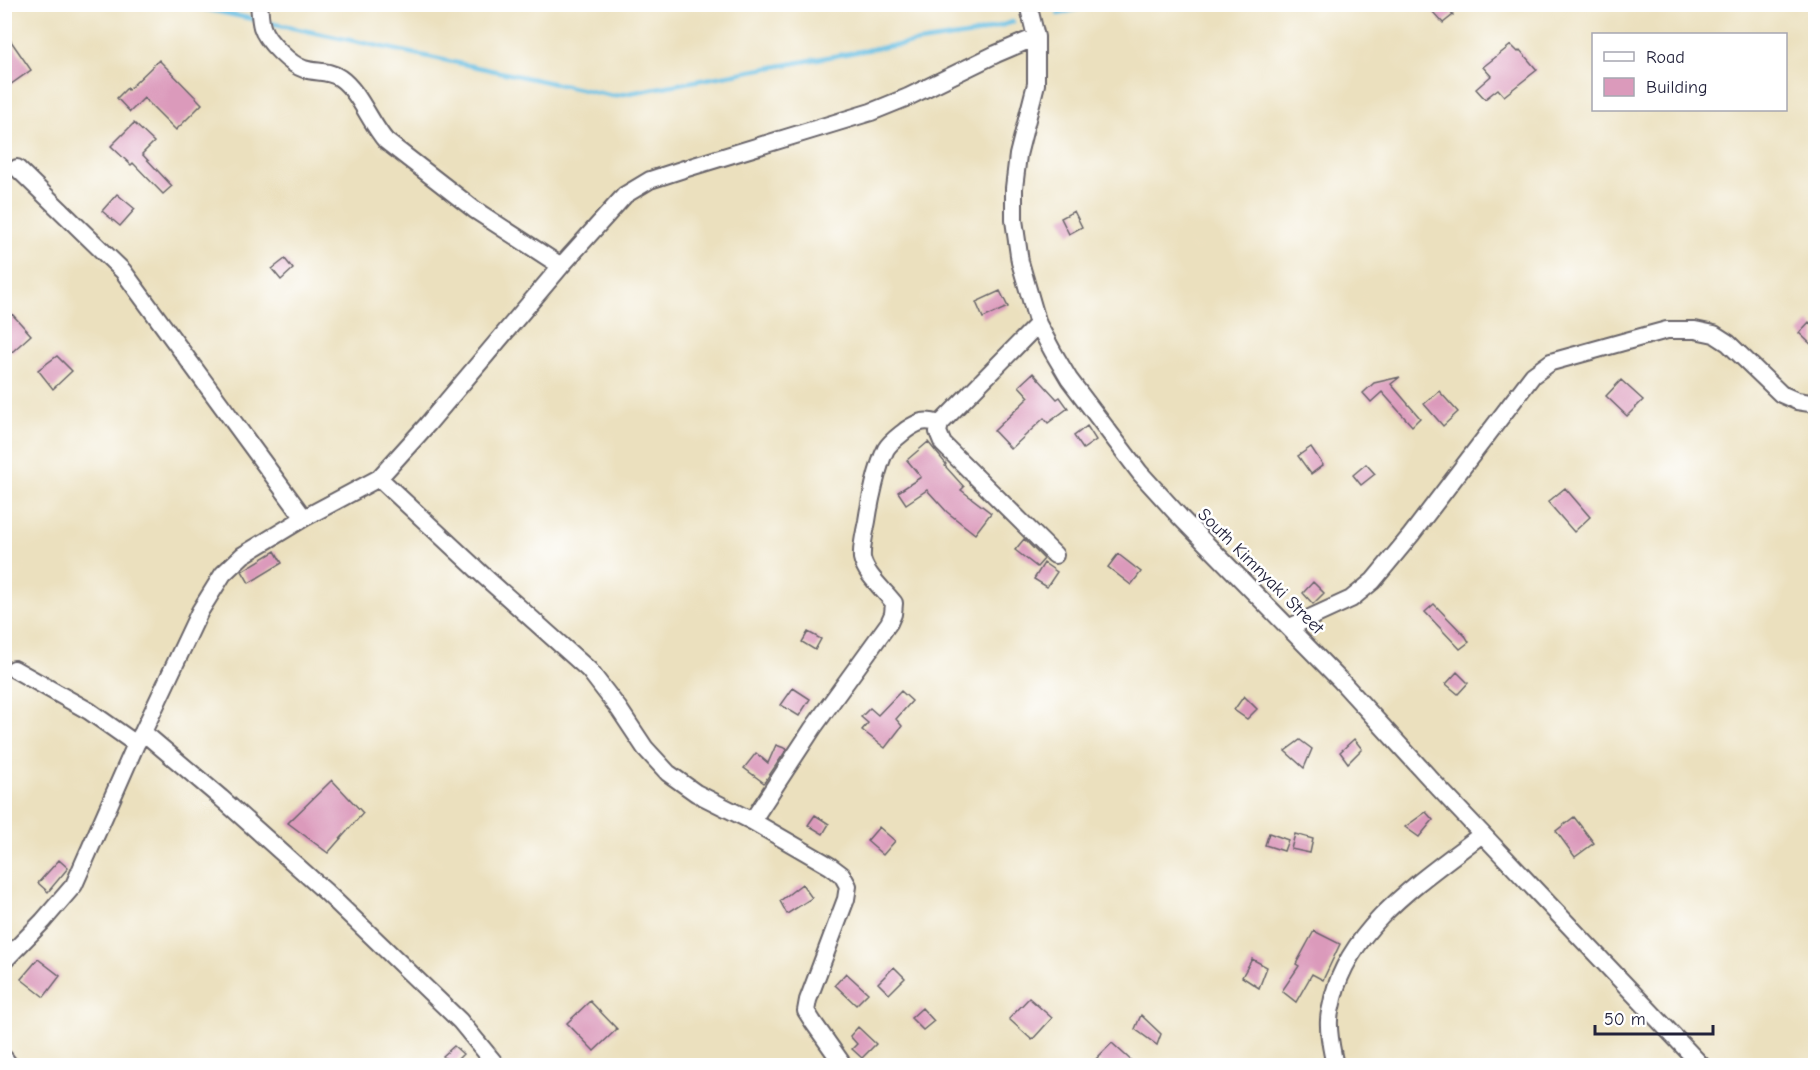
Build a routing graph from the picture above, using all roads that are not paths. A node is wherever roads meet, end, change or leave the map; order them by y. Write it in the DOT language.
graph roads {
  1 [pos="259,4"];
  2 [pos="1028,4"];
  3 [pos="1036,38"];
  4 [pos="17,168"];
  5 [pos="561,266"];
  6 [pos="1038,324"];
  7 [pos="1815,402"];
  8 [pos="940,424"];
  9 [pos="379,478"];
  10 [pos="304,518"];
  11 [pos="1055,555"];
  12 [pos="1290,627"];
  13 [pos="14,669"];
  14 [pos="140,738"];
  15 [pos="752,821"];
  16 [pos="1482,834"];
  17 [pos="4,961"];
  18 [pos="4,1058"];
  19 [pos="10,1065"];
  20 [pos="497,1065"];
  21 [pos="844,1065"];
  22 [pos="1335,1065"];
  23 [pos="1702,1065"];
  1 -- 5 [label="street"];
  2 -- 3 [label="street, South Kimnyaki Street"];
  3 -- 5 [label="street"];
  3 -- 6 [label="street, South Kimnyaki Street"];
  4 -- 10 [label="street"];
  5 -- 9 [label="street"];
  6 -- 8 [label="street"];
  6 -- 12 [label="street, South Kimnyaki Street"];
  7 -- 12 [label="street"];
  8 -- 11 [label="street"];
  8 -- 15 [label="street"];
  9 -- 10 [label="street"];
  9 -- 15 [label="street"];
  10 -- 14 [label="street"];
  12 -- 16 [label="street, South Kimnyaki Street"];
  13 -- 14 [label="street"];
  14 -- 17 [label="street"];
  14 -- 20 [label="street"];
  15 -- 21 [label="street"];
  16 -- 22 [label="street"];
  16 -- 23 [label="street, South Kimnyaki Street"];
  18 -- 19 [label="street"];
}
